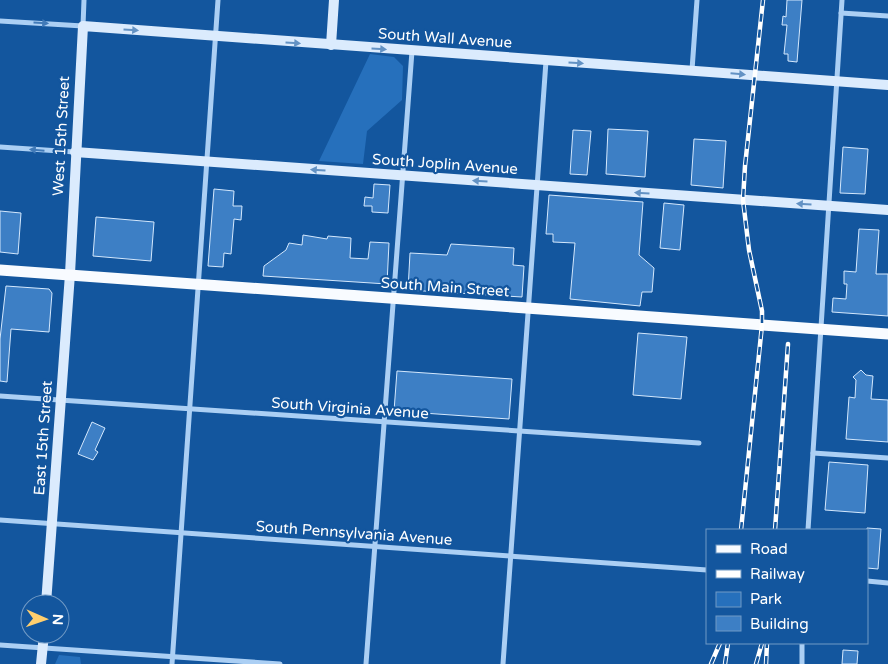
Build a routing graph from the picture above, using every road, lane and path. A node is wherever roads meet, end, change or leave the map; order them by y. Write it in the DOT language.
graph roads {
  1 [pos="84,0"];
  2 [pos="218,0"];
  3 [pos="334,0"];
  4 [pos="697,0"];
  5 [pos="842,0"];
  6 [pos="841,12"];
  7 [pos="888,16"];
  8 [pos="0,20"];
  9 [pos="82,26"];
  10 [pos="216,37"];
  11 [pos="331,46"];
  12 [pos="412,51"];
  13 [pos="546,60"];
  14 [pos="692,71"];
  15 [pos="836,81"];
  16 [pos="888,84"];
  17 [pos="0,147"];
  18 [pos="75,152"];
  19 [pos="206,162"];
  20 [pos="404,176"];
  21 [pos="538,185"];
  22 [pos="828,206"];
  23 [pos="888,210"];
  24 [pos="0,270"];
  25 [pos="70,274"];
  26 [pos="198,286"];
  27 [pos="395,299"];
  28 [pos="528,308"];
  29 [pos="820,329"];
  30 [pos="888,334"];
  31 [pos="0,396"];
  32 [pos="61,400"];
  33 [pos="190,409"];
  34 [pos="385,423"];
  35 [pos="519,431"];
  36 [pos="698,443"];
  37 [pos="813,453"];
  38 [pos="888,458"];
  39 [pos="0,520"];
  40 [pos="52,524"];
  41 [pos="808,529"];
  42 [pos="182,533"];
  43 [pos="375,546"];
  44 [pos="511,556"];
  45 [pos="706,570"];
  46 [pos="868,581"];
  47 [pos="888,583"];
  48 [pos="47,594"];
  49 [pos="43,644"];
  50 [pos="802,644"];
  51 [pos="0,645"];
  52 [pos="43,648"];
  53 [pos="173,656"];
  54 [pos="41,664"];
  55 [pos="172,664"];
  56 [pos="280,664"];
  57 [pos="366,664"];
  58 [pos="502,664"];
  59 [pos="802,664"];
  1 -- 9 [label="street, West 15th Street"];
  2 -- 10 [label="street"];
  3 -- 11 [label="street"];
  4 -- 14 [label="street"];
  5 -- 6 [label="street"];
  6 -- 7 [label="street"];
  6 -- 15 [label="street"];
  8 -- 9 [label="street, South Wall Avenue, one-way"];
  9 -- 10 [label="street, South Wall Avenue, one-way"];
  9 -- 18 [label="street, West 15th Street"];
  10 -- 11 [label="street, South Wall Avenue, one-way"];
  10 -- 19 [label="street"];
  11 -- 12 [label="street, South Wall Avenue, one-way"];
  12 -- 13 [label="street, South Wall Avenue"];
  12 -- 20 [label="street"];
  13 -- 14 [label="street, South Wall Avenue, one-way"];
  13 -- 21 [label="street"];
  14 -- 15 [label="street, South Wall Avenue, one-way"];
  15 -- 16 [label="street, South Wall Avenue"];
  15 -- 22 [label="street"];
  18 -- 17 [label="street, South Joplin Avenue, one-way"];
  18 -- 19 [label="street, South Joplin Avenue"];
  18 -- 25 [label="street, West 15th Street"];
  20 -- 19 [label="street, South Joplin Avenue, one-way"];
  19 -- 26 [label="street"];
  21 -- 20 [label="street, South Joplin Avenue, one-way"];
  20 -- 27 [label="street"];
  22 -- 21 [label="street, South Joplin Avenue, one-way"];
  21 -- 28 [label="street"];
  22 -- 23 [label="street, South Joplin Avenue"];
  22 -- 29 [label="street"];
  24 -- 25 [label="main road, South Main Street"];
  25 -- 26 [label="main road, South Main Street"];
  25 -- 32 [label="street, East 15th Street"];
  26 -- 27 [label="main road, South Main Street"];
  26 -- 33 [label="street"];
  27 -- 28 [label="main road, South Main Street"];
  27 -- 34 [label="street"];
  28 -- 29 [label="main road, South Main Street"];
  28 -- 35 [label="street"];
  29 -- 30 [label="main road, South Main Street"];
  29 -- 37 [label="street"];
  31 -- 32 [label="street, South Virginia Avenue"];
  32 -- 33 [label="street, South Virginia Avenue"];
  32 -- 40 [label="street, East 15th Street"];
  33 -- 34 [label="street, South Virginia Avenue"];
  33 -- 42 [label="street"];
  34 -- 35 [label="street, South Virginia Avenue"];
  34 -- 43 [label="street"];
  35 -- 36 [label="street, South Virginia Avenue"];
  35 -- 44 [label="street"];
  37 -- 38 [label="street"];
  37 -- 41 [label="street"];
  39 -- 40 [label="street, South Pennsylvania Avenue"];
  40 -- 42 [label="street, South Pennsylvania Avenue"];
  40 -- 48 [label="street, East 15th Street"];
  42 -- 43 [label="street, South Pennsylvania Avenue"];
  42 -- 53 [label="street"];
  43 -- 44 [label="street, South Pennsylvania Avenue"];
  43 -- 57 [label="street"];
  44 -- 45 [label="street, South Pennsylvania Avenue"];
  44 -- 58 [label="street"];
  46 -- 47 [label="street"];
  49 -- 52 [label="street"];
  50 -- 59 [label="street"];
  51 -- 52 [label="street"];
  52 -- 53 [label="street"];
  52 -- 54 [label="street"];
  53 -- 55 [label="street"];
  53 -- 56 [label="street"];
}
